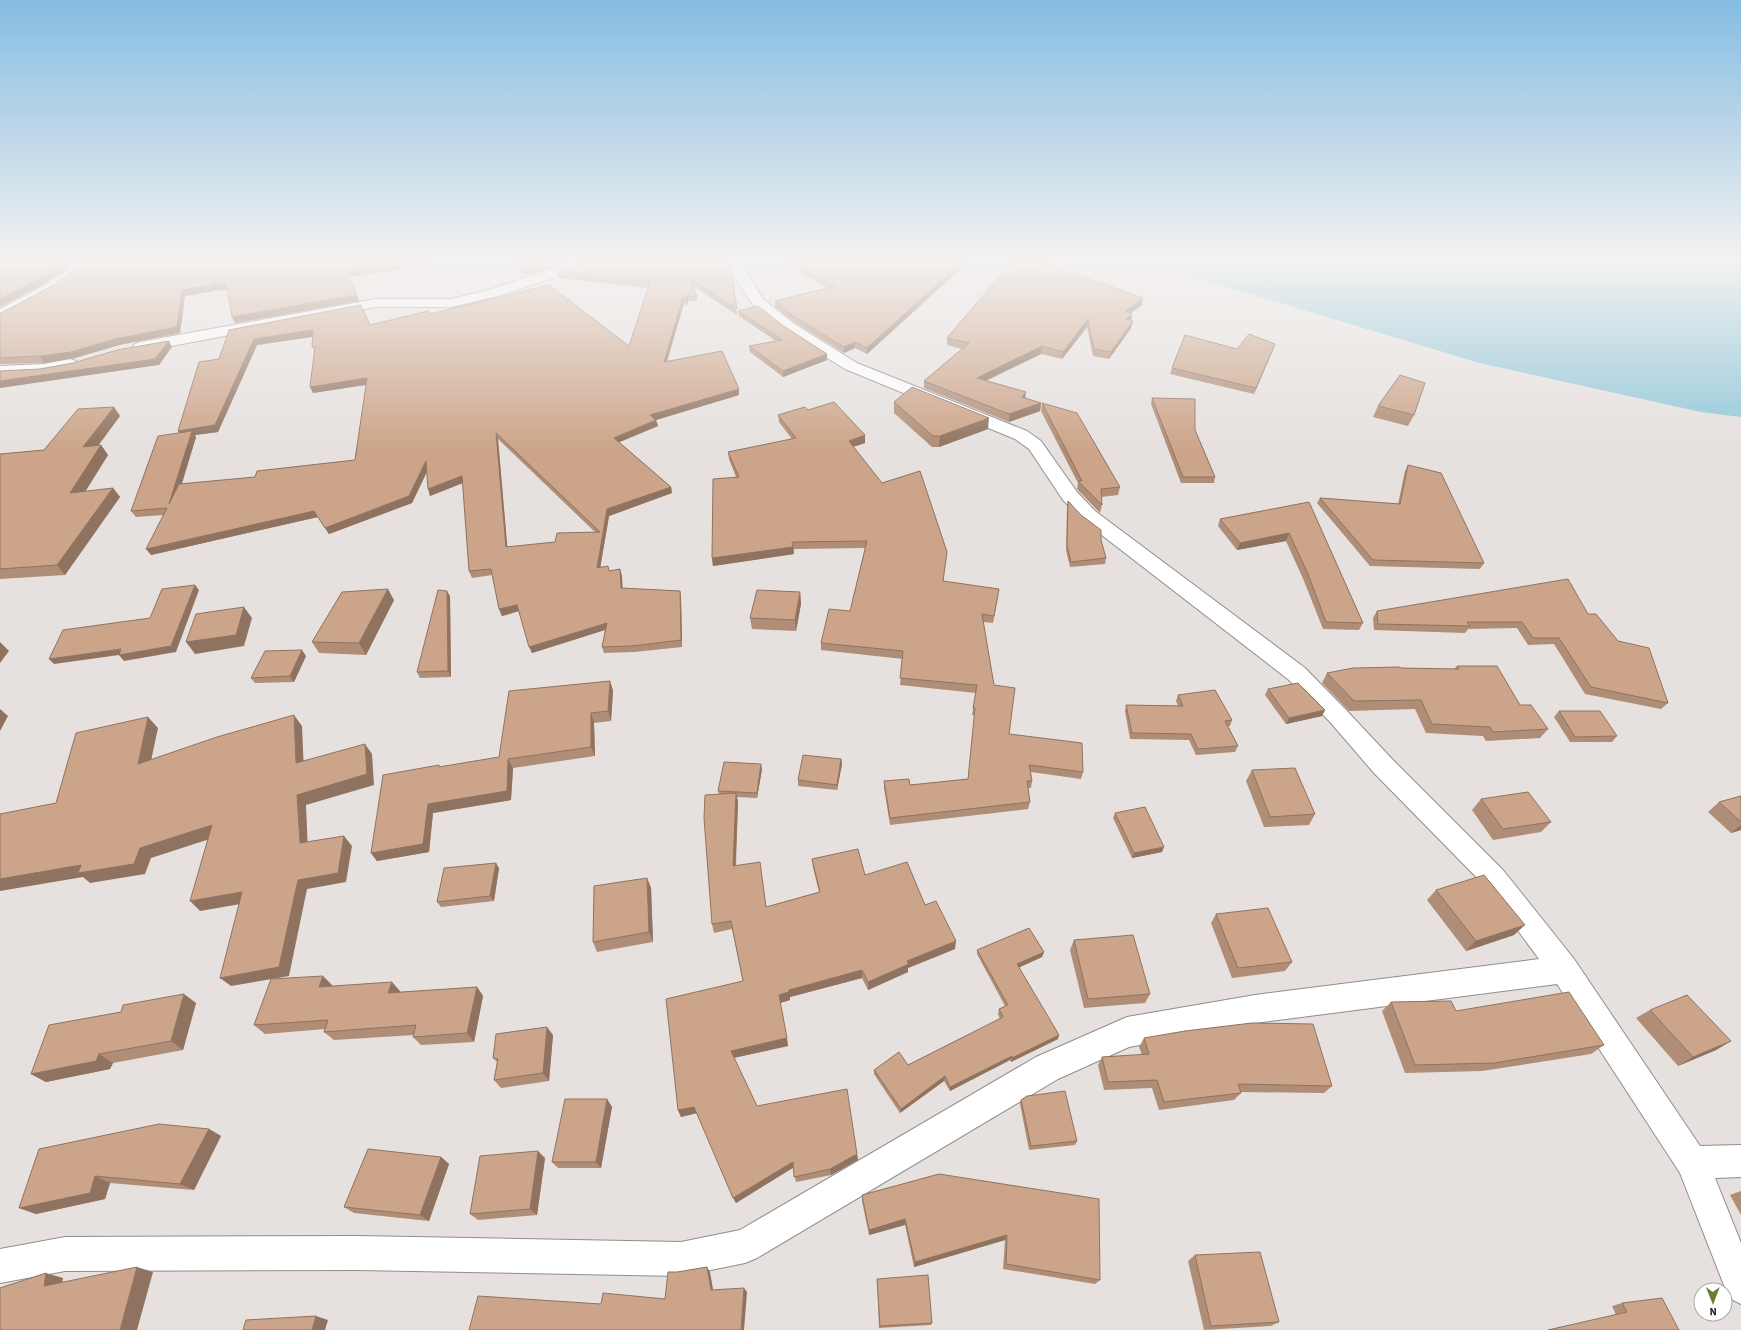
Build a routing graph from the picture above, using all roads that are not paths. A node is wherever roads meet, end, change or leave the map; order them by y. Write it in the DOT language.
graph roads {
  1 [pos="257,325"];
  2 [pos="787,325"];
  3 [pos="127,349"];
  4 [pos="84,361"];
  5 [pos="0,371"];
  6 [pos="1564,969"];
  7 [pos="1741,1161"];
  8 [pos="1692,1163"];
  9 [pos="0,1266"];
  10 [pos="1741,1286"];
  1 -- 3 [label="street"];
  2 -- 6 [label="street"];
  4 -- 5 [label="street"];
  6 -- 8 [label="street"];
  6 -- 9 [label="street"];
  7 -- 8 [label="street"];
  8 -- 10 [label="street"];
}
